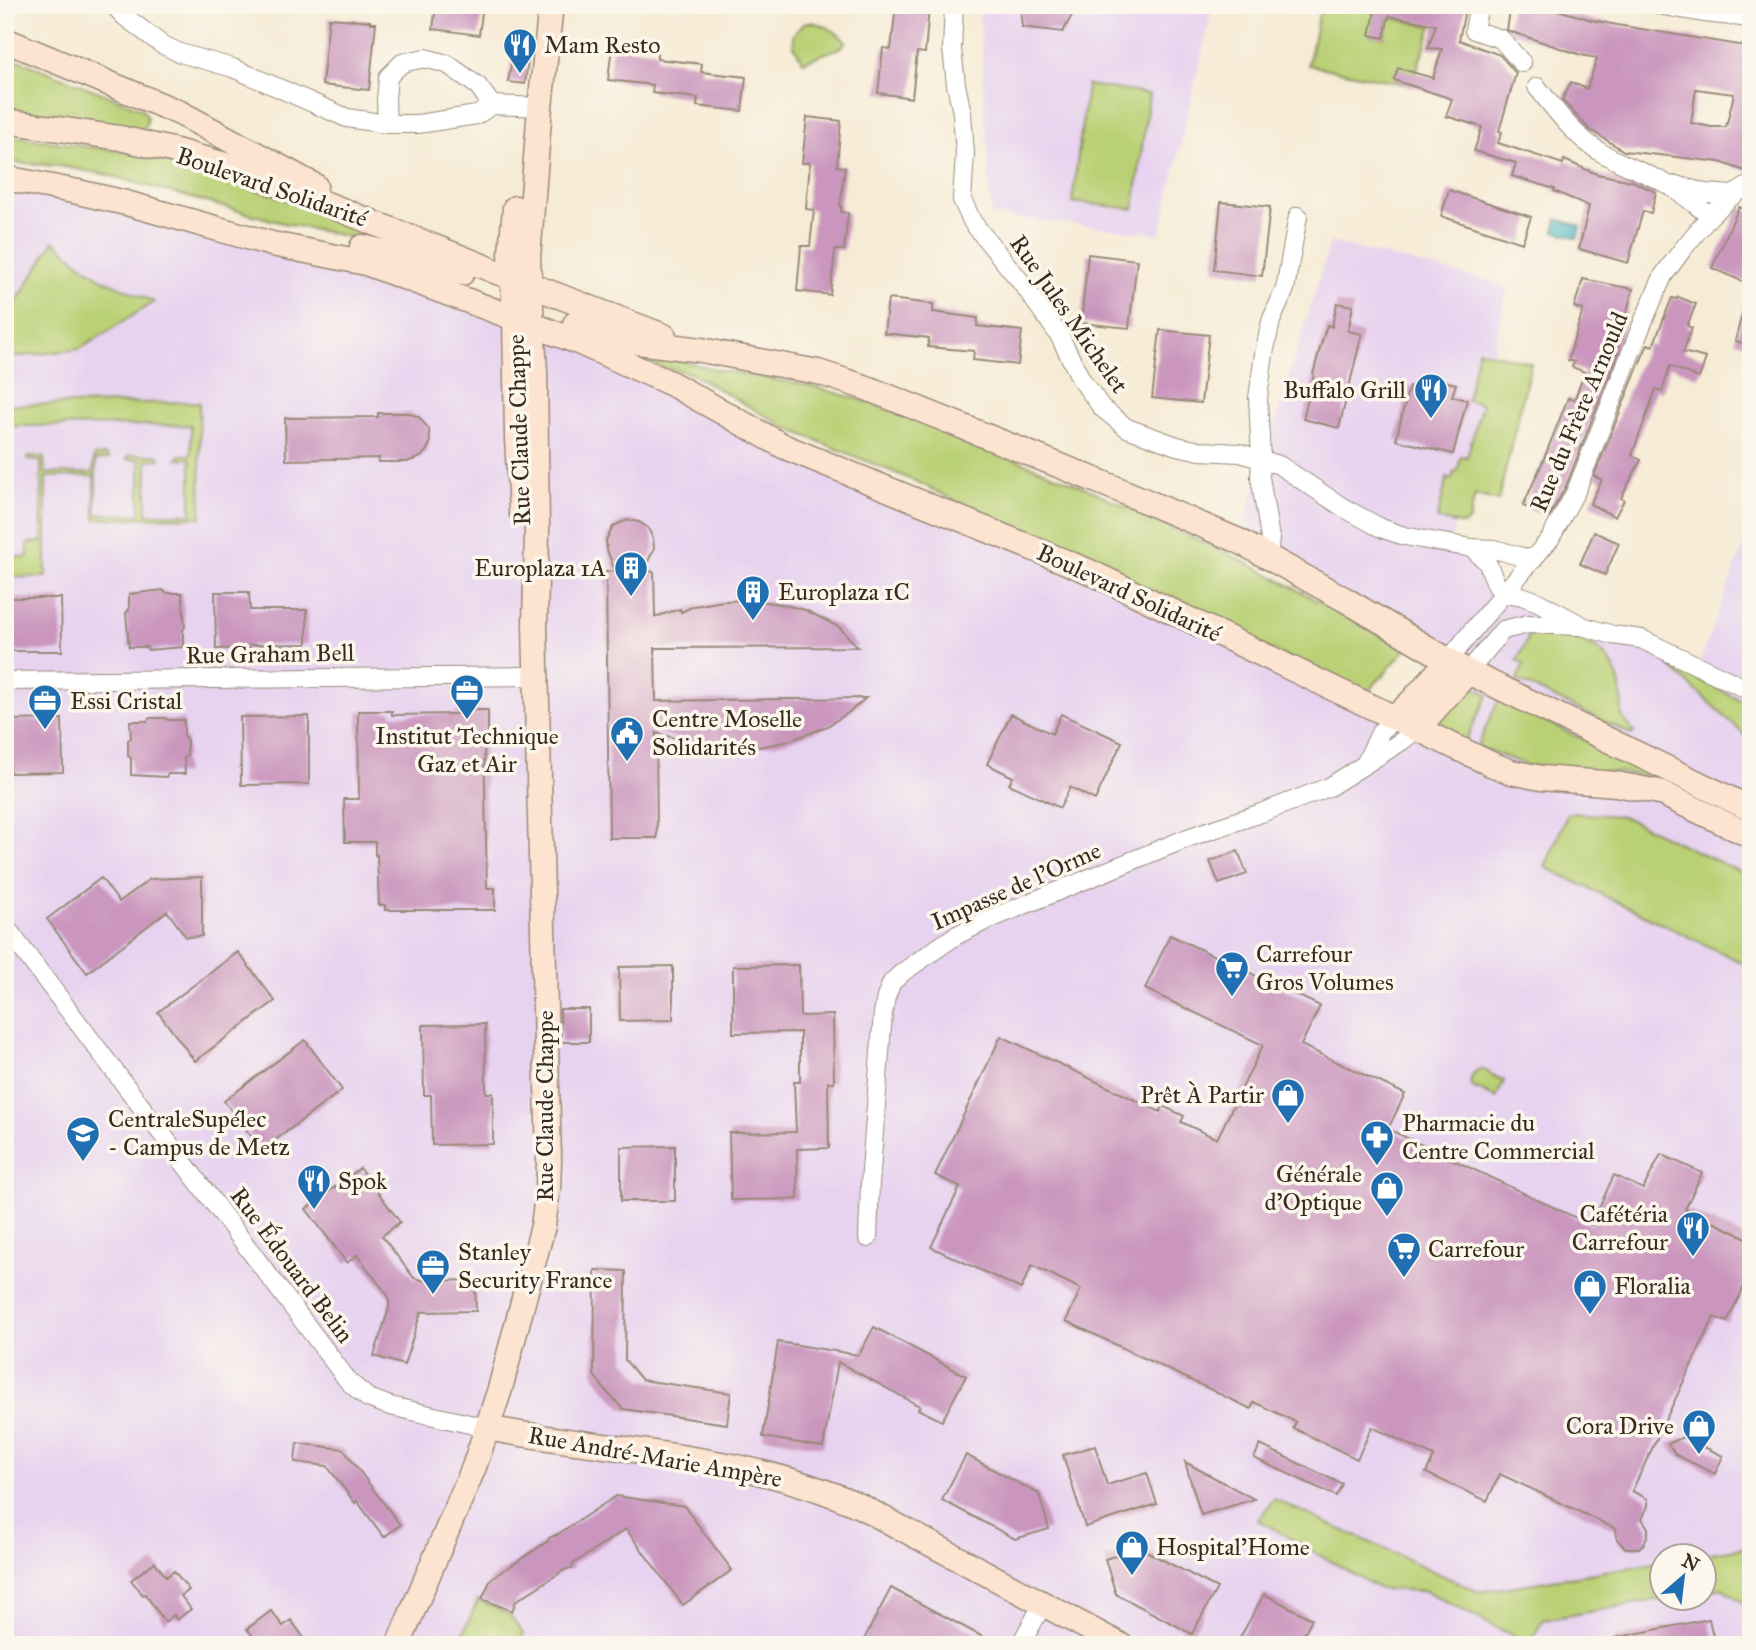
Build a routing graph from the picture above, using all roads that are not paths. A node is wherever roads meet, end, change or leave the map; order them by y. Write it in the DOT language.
graph roads {
  1 [pos="114,5"];
  2 [pos="551,5"];
  3 [pos="954,5"];
  4 [pos="1479,5"];
  5 [pos="1658,5"];
  6 [pos="1751,18"];
  7 [pos="5,40"];
  8 [pos="1522,63"];
  9 [pos="1537,87"];
  10 [pos="492,105"];
  11 [pos="540,107"];
  12 [pos="5,121"];
  13 [pos="387,124"];
  14 [pos="5,176"];
  15 [pos="1662,181"];
  16 [pos="1745,190"];
  17 [pos="1298,216"];
  18 [pos="1710,216"];
  19 [pos="386,227"];
  20 [pos="522,301"];
  21 [pos="1261,459"];
  22 [pos="1472,548"];
  23 [pos="1268,556"];
  24 [pos="1533,560"];
  25 [pos="1506,593"];
  26 [pos="1585,627"];
  27 [pos="1458,666"];
  28 [pos="536,676"];
  29 [pos="5,681"];
  30 [pos="1751,691"];
  31 [pos="1406,724"];
  32 [pos="1365,764"];
  33 [pos="1751,809"];
  34 [pos="1751,836"];
  35 [pos="5,926"];
  36 [pos="868,1238"];
  37 [pos="487,1428"];
  38 [pos="1043,1604"];
  39 [pos="398,1645"];
  40 [pos="1020,1645"];
  41 [pos="1120,1645"];
  1 -- 13 [label="street"];
  2 -- 11 [label="main road, Rue Claude Chappe"];
  3 -- 21 [label="street, Rue Jules Michelet"];
  4 -- 8 [label="street"];
  5 -- 6 [label="street"];
  7 -- 19 [label="main road"];
  9 -- 15 [label="street"];
  10 -- 11 [label="street"];
  10 -- 13 [label="street"];
  10 -- 13 [label="street"];
  11 -- 20 [label="main road, Rue Claude Chappe"];
  12 -- 19 [label="main road, Boulevard Solidarité"];
  14 -- 20 [label="main road, Boulevard Solidarité"];
  15 -- 16 [label="street"];
  15 -- 18 [label="street"];
  16 -- 18 [label="street, Rue du Frère Arnould"];
  17 -- 21 [label="street"];
  18 -- 24 [label="street, Rue du Frère Arnould"];
  19 -- 20 [label="main road, Boulevard Solidarité"];
  20 -- 23 [label="main road, Boulevard Solidarité"];
  20 -- 28 [label="main road, Rue Claude Chappe"];
  20 -- 31 [label="main road, Boulevard Solidarité"];
  21 -- 22 [label="street, Rue Jules Michelet"];
  21 -- 23 [label="street"];
  22 -- 24 [label="street, Rue Jules Michelet"];
  22 -- 25 [label="street"];
  23 -- 27 [label="main road, Boulevard Solidarité"];
  24 -- 25 [label="street, Rue du Frère Arnould"];
  25 -- 26 [label="street"];
  25 -- 27 [label="street, Rue du Frère Arnould"];
  26 -- 27 [label="street"];
  26 -- 30 [label="street"];
  27 -- 31 [label="main road"];
  27 -- 33 [label="main road, Boulevard Solidarité"];
  28 -- 29 [label="street, Rue Graham Bell"];
  28 -- 37 [label="main road, Rue Claude Chappe"];
  31 -- 32 [label="street, Impasse de l'Orme"];
  31 -- 32 [label="street"];
  31 -- 34 [label="main road, Boulevard Solidarité"];
  32 -- 36 [label="street, Impasse de l'Orme"];
  35 -- 37 [label="street, Rue Édouard Belin"];
  37 -- 38 [label="main road, Rue André-Marie Ampère"];
  37 -- 39 [label="main road, Rue Claude Chappe"];
  38 -- 40 [label="street"];
  38 -- 41 [label="main road, Rue André-Marie Ampère"];
}
